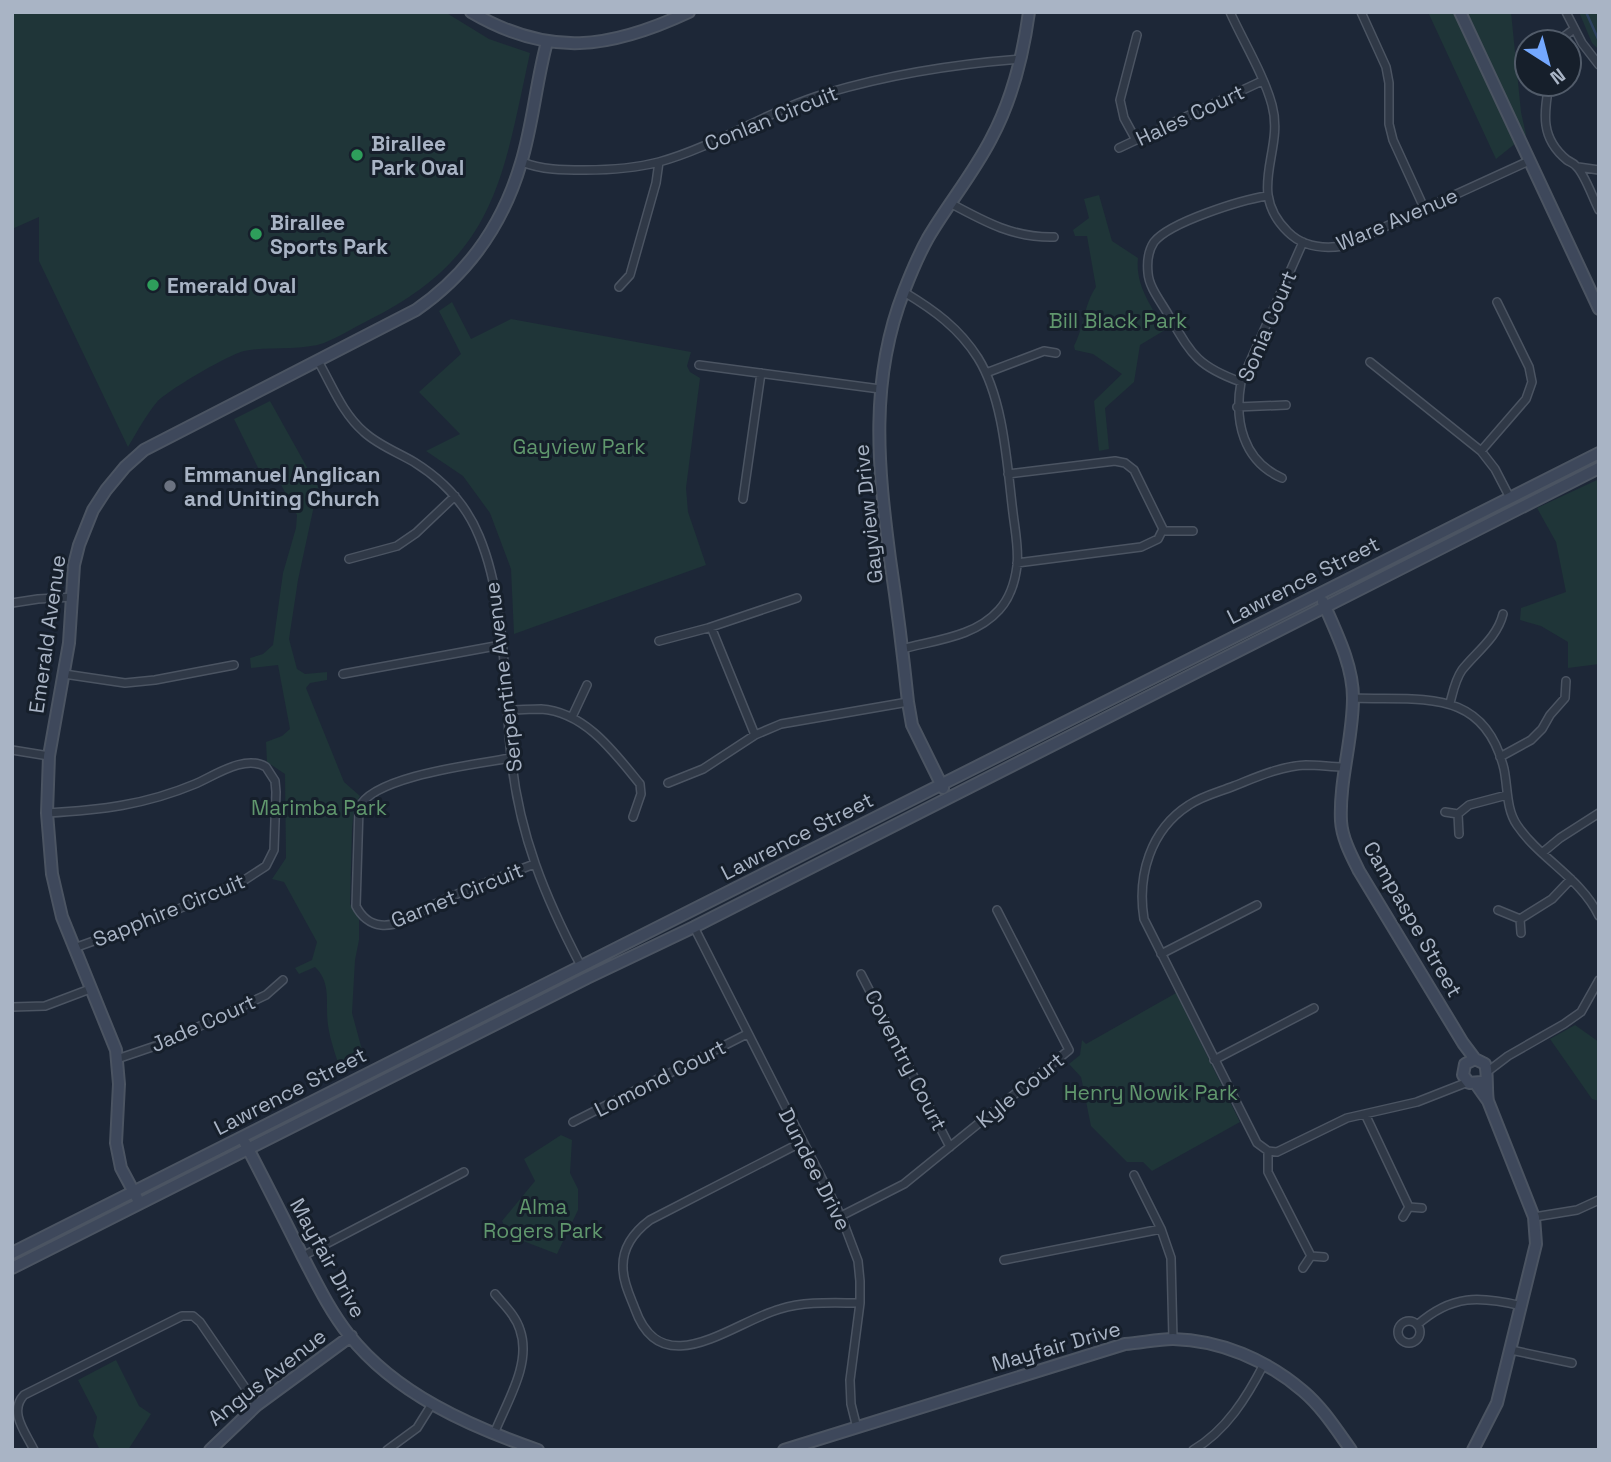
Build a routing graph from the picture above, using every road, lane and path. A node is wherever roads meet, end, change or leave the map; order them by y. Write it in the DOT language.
graph roads {
  1 [pos="471,12"];
  2 [pos="689,12"];
  3 [pos="1029,12"];
  4 [pos="1230,12"];
  5 [pos="1361,12"];
  6 [pos="1460,12"];
  7 [pos="1566,12"];
  8 [pos="1574,28"];
  9 [pos="1137,35"];
  10 [pos="547,42"];
  11 [pos="1583,44"];
  12 [pos="1021,59"];
  13 [pos="1599,65"];
  14 [pos="1262,81"];
  15 [pos="1547,98"];
  16 [pos="1136,140"];
  17 [pos="1119,148"];
  18 [pos="1529,160"];
  19 [pos="522,162"];
  20 [pos="659,162"];
  21 [pos="1578,167"];
  22 [pos="1599,170"];
  23 [pos="1267,196"];
  24 [pos="950,203"];
  25 [pos="1424,210"];
  26 [pos="1599,210"];
  27 [pos="1054,237"];
  28 [pos="1303,242"];
  29 [pos="619,287"];
  30 [pos="904,292"];
  31 [pos="1497,302"];
  32 [pos="1599,309"];
  33 [pos="1056,353"];
  34 [pos="318,361"];
  35 [pos="1370,362"];
  36 [pos="699,365"];
  37 [pos="761,373"];
  38 [pos="986,373"];
  39 [pos="1241,382"];
  40 [pos="880,389"];
  41 [pos="1286,405"];
  42 [pos="1237,407"];
  43 [pos="1480,451"];
  44 [pos="1599,453"];
  45 [pos="1599,468"];
  46 [pos="1008,474"];
  47 [pos="1282,478"];
  48 [pos="455,496"];
  49 [pos="1510,496"];
  50 [pos="743,499"];
  51 [pos="1519,509"];
  52 [pos="1162,531"];
  53 [pos="1193,531"];
  54 [pos="349,559"];
  55 [pos="1017,563"];
  56 [pos="1319,593"];
  57 [pos="73,597"];
  58 [pos="797,598"];
  59 [pos="12,603"];
  60 [pos="1325,606"];
  61 [pos="1503,614"];
  62 [pos="711,627"];
  63 [pos="659,641"];
  64 [pos="501,645"];
  65 [pos="902,649"];
  66 [pos="234,665"];
  67 [pos="64,674"];
  68 [pos="343,674"];
  69 [pos="1566,681"];
  70 [pos="587,685"];
  71 [pos="1353,698"];
  72 [pos="908,702"];
  73 [pos="1450,703"];
  74 [pos="508,710"];
  75 [pos="572,716"];
  76 [pos="755,736"];
  77 [pos="12,750"];
  78 [pos="50,756"];
  79 [pos="1500,757"];
  80 [pos="511,758"];
  81 [pos="1344,767"];
  82 [pos="668,783"];
  83 [pos="941,785"];
  84 [pos="1507,795"];
  85 [pos="948,797"];
  86 [pos="1445,812"];
  87 [pos="47,813"];
  88 [pos="1599,813"];
  89 [pos="1458,814"];
  90 [pos="633,817"];
  91 [pos="1460,834"];
  92 [pos="1542,853"];
  93 [pos="534,864"];
  94 [pos="1571,879"];
  95 [pos="1257,905"];
  96 [pos="997,910"];
  97 [pos="1498,910"];
  98 [pos="688,913"];
  99 [pos="1599,916"];
  100 [pos="1520,919"];
  101 [pos="694,927"];
  102 [pos="1521,933"];
  103 [pos="74,948"];
  104 [pos="1161,954"];
  105 [pos="581,966"];
  106 [pos="861,974"];
  107 [pos="587,978"];
  108 [pos="283,979"];
  109 [pos="1599,980"];
  110 [pos="90,989"];
  111 [pos="1597,991"];
  112 [pos="12,1007"];
  113 [pos="1314,1008"];
  114 [pos="747,1034"];
  115 [pos="117,1059"];
  116 [pos="1214,1060"];
  117 [pos="1475,1072"];
  118 [pos="1366,1114"];
  119 [pos="573,1122"];
  120 [pos="242,1137"];
  121 [pos="802,1142"];
  122 [pos="950,1147"];
  123 [pos="248,1149"];
  124 [pos="1268,1151"];
  125 [pos="464,1172"];
  126 [pos="1134,1175"];
  127 [pos="134,1192"];
  128 [pos="1599,1200"];
  129 [pos="140,1203"];
  130 [pos="1409,1207"];
  131 [pos="1422,1208"];
  132 [pos="841,1216"];
  133 [pos="1403,1217"];
  134 [pos="1534,1217"];
  135 [pos="1161,1229"];
  136 [pos="12,1253"];
  137 [pos="303,1256"];
  138 [pos="1311,1256"];
  139 [pos="1324,1257"];
  140 [pos="1004,1260"];
  141 [pos="12,1268"];
  142 [pos="1303,1268"];
  143 [pos="495,1294"];
  144 [pos="860,1303"];
  145 [pos="1522,1306"];
  146 [pos="1417,1325"];
  147 [pos="351,1336"];
  148 [pos="1173,1339"];
  149 [pos="1511,1350"];
  150 [pos="1572,1363"];
  151 [pos="1264,1364"];
  152 [pos="432,1404"];
  153 [pos="257,1405"];
  154 [pos="857,1428"];
  155 [pos="494,1434"];
  156 [pos="1199,1448"];
  157 [pos="34,1450"];
  158 [pos="209,1450"];
  159 [pos="387,1450"];
  160 [pos="538,1450"];
  161 [pos="784,1450"];
  162 [pos="1351,1450"];
  163 [pos="1473,1450"];
  1 -- 10 [label="street"];
  2 -- 10 [label="street"];
  3 -- 12 [label="street, Gayview Drive"];
  4 -- 14 [label="street"];
  5 -- 25 [label="street"];
  6 -- 18 [label="street"];
  7 -- 8 [label="street"];
  9 -- 16 [label="street"];
  10 -- 19 [label="street, Emerald Avenue"];
  11 -- 13 [label="street"];
  12 -- 20 [label="street, Conlan Circuit"];
  12 -- 24 [label="street, Gayview Drive"];
  14 -- 16 [label="street, Hales Court"];
  14 -- 23 [label="street"];
  15 -- 21 [label="street"];
  16 -- 17 [label="street, Hales Court"];
  18 -- 25 [label="street, Ware Avenue"];
  18 -- 32 [label="street"];
  19 -- 20 [label="street, Conlan Circuit"];
  19 -- 34 [label="street, Emerald Avenue"];
  20 -- 29 [label="street"];
  21 -- 22 [label="street"];
  21 -- 26 [label="street"];
  23 -- 28 [label="street, Ware Avenue"];
  23 -- 39 [label="street"];
  24 -- 27 [label="street"];
  24 -- 30 [label="street, Gayview Drive"];
  25 -- 28 [label="street, Ware Avenue"];
  28 -- 39 [label="street, Sonia Court"];
  30 -- 38 [label="street"];
  30 -- 40 [label="street, Gayview Drive"];
  31 -- 43 [label="street"];
  33 -- 38 [label="street"];
  34 -- 48 [label="street, Serpentine Avenue"];
  34 -- 57 [label="street, Emerald Avenue"];
  35 -- 43 [label="street"];
  36 -- 37 [label="street"];
  37 -- 40 [label="street"];
  37 -- 50 [label="street"];
  38 -- 46 [label="street"];
  39 -- 42 [label="street, Sonia Court"];
  40 -- 65 [label="street, Gayview Drive"];
  41 -- 42 [label="street"];
  42 -- 47 [label="street, Sonia Court"];
  43 -- 49 [label="street"];
  44 -- 49 [label="street, Lawrence Street"];
  45 -- 51 [label="street, Lawrence Street"];
  46 -- 52 [label="street"];
  46 -- 55 [label="street"];
  48 -- 54 [label="street"];
  48 -- 64 [label="street, Serpentine Avenue"];
  49 -- 51 [label="street"];
  49 -- 56 [label="street, Lawrence Street"];
  51 -- 60 [label="street, Lawrence Street"];
  52 -- 53 [label="street"];
  52 -- 55 [label="street"];
  55 -- 65 [label="street"];
  56 -- 60 [label="street, Campaspe Street"];
  56 -- 83 [label="street, Lawrence Street"];
  57 -- 59 [label="street"];
  57 -- 67 [label="street, Emerald Avenue"];
  58 -- 62 [label="street"];
  60 -- 71 [label="street, Campaspe Street"];
  60 -- 85 [label="street, Lawrence Street"];
  61 -- 73 [label="street"];
  62 -- 63 [label="street"];
  62 -- 76 [label="street"];
  64 -- 68 [label="street"];
  64 -- 74 [label="street, Serpentine Avenue"];
  65 -- 72 [label="street, Gayview Drive"];
  66 -- 67 [label="street"];
  67 -- 78 [label="street, Emerald Avenue"];
  69 -- 79 [label="street"];
  70 -- 75 [label="street"];
  71 -- 73 [label="street"];
  71 -- 81 [label="street, Campaspe Street"];
  72 -- 76 [label="street"];
  72 -- 83 [label="street, Gayview Drive"];
  73 -- 79 [label="street"];
  74 -- 75 [label="street"];
  74 -- 80 [label="street, Serpentine Avenue"];
  75 -- 90 [label="street"];
  76 -- 82 [label="street"];
  77 -- 78 [label="street"];
  78 -- 87 [label="street, Emerald Avenue"];
  79 -- 84 [label="street"];
  80 -- 93 [label="street, Serpentine Avenue"];
  80 -- 93 [label="street, Garnet Circuit"];
  81 -- 104 [label="street"];
  81 -- 117 [label="street, Campaspe Street"];
  83 -- 85 [label="street, Gayview Drive"];
  83 -- 98 [label="street, Lawrence Street"];
  84 -- 89 [label="street"];
  84 -- 92 [label="street"];
  85 -- 101 [label="street, Lawrence Street"];
  86 -- 89 [label="street"];
  87 -- 103 [label="street, Emerald Avenue"];
  87 -- 103 [label="street, Sapphire Circuit"];
  88 -- 92 [label="street"];
  89 -- 91 [label="street"];
  92 -- 94 [label="street"];
  93 -- 105 [label="street, Serpentine Avenue"];
  94 -- 99 [label="street"];
  94 -- 100 [label="street"];
  95 -- 104 [label="street"];
  96 -- 122 [label="street, Kyle Court"];
  97 -- 100 [label="street"];
  98 -- 101 [label="street"];
  98 -- 105 [label="street, Lawrence Street"];
  100 -- 102 [label="street"];
  101 -- 107 [label="street, Lawrence Street"];
  101 -- 114 [label="street, Dundee Drive"];
  103 -- 110 [label="street, Emerald Avenue"];
  104 -- 116 [label="street"];
  105 -- 107 [label="street"];
  105 -- 120 [label="street, Lawrence Street"];
  106 -- 122 [label="street, Coventry Court"];
  107 -- 123 [label="street, Lawrence Street"];
  108 -- 115 [label="street, Jade Court"];
  109 -- 111 [label="street"];
  110 -- 112 [label="street"];
  110 -- 115 [label="street, Emerald Avenue"];
  111 -- 117 [label="street"];
  113 -- 116 [label="street"];
  114 -- 119 [label="street, Lomond Court"];
  114 -- 121 [label="street, Dundee Drive"];
  115 -- 127 [label="street, Emerald Avenue"];
  116 -- 124 [label="street"];
  117 -- 118 [label="street"];
  117 -- 134 [label="street, Campaspe Street"];
  118 -- 124 [label="street"];
  118 -- 130 [label="street"];
  120 -- 123 [label="street, Mayfair Drive"];
  120 -- 127 [label="street, Lawrence Street"];
  121 -- 132 [label="street, Dundee Drive"];
  121 -- 144 [label="street"];
  122 -- 132 [label="street, Kyle Court"];
  123 -- 129 [label="street, Lawrence Street"];
  123 -- 137 [label="street, Mayfair Drive"];
  124 -- 138 [label="street"];
  125 -- 137 [label="street"];
  126 -- 135 [label="street"];
  127 -- 129 [label="street, Emerald Avenue"];
  127 -- 136 [label="street, Lawrence Street"];
  128 -- 134 [label="street"];
  129 -- 141 [label="street, Lawrence Street"];
  130 -- 131 [label="street"];
  130 -- 133 [label="street"];
  132 -- 144 [label="street, Dundee Drive"];
  134 -- 145 [label="street, Campaspe Street"];
  135 -- 140 [label="street"];
  135 -- 148 [label="street"];
  137 -- 147 [label="street, Mayfair Drive"];
  138 -- 139 [label="street"];
  138 -- 142 [label="street"];
  143 -- 155 [label="street"];
  144 -- 154 [label="street, Dundee Drive"];
  145 -- 146 [label="street"];
  145 -- 149 [label="street, Campaspe Street"];
  147 -- 152 [label="street, Mayfair Drive"];
  147 -- 153 [label="street, Angus Avenue"];
  148 -- 151 [label="street, Mayfair Drive"];
  148 -- 154 [label="street, Mayfair Drive"];
  149 -- 150 [label="street"];
  149 -- 163 [label="street, Campaspe Street"];
  151 -- 156 [label="street"];
  151 -- 162 [label="street, Mayfair Drive"];
  152 -- 155 [label="street, Mayfair Drive"];
  152 -- 159 [label="street"];
  153 -- 157 [label="street"];
  153 -- 158 [label="street, Angus Avenue"];
  154 -- 161 [label="street, Mayfair Drive"];
  155 -- 160 [label="street, Mayfair Drive"];
}
